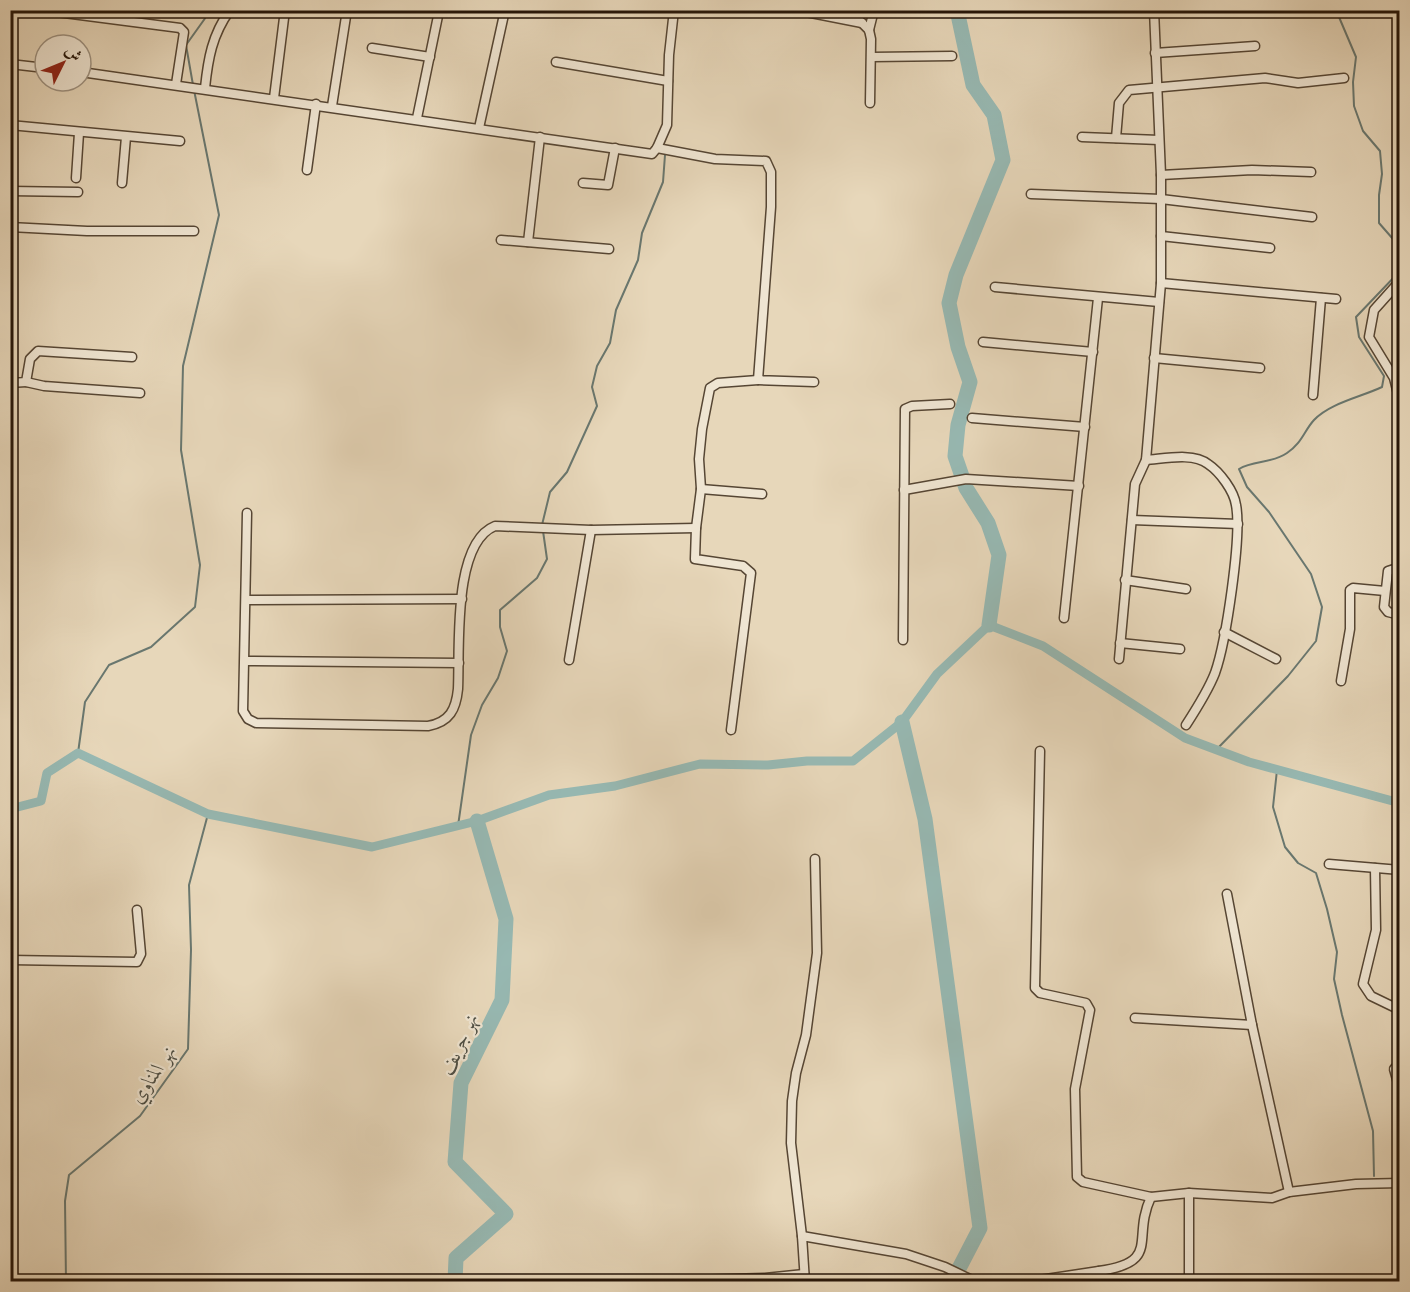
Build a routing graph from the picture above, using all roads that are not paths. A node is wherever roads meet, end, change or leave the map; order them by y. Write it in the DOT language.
graph roads {
  1 [pos="41,10"];
  2 [pos="230,10"];
  3 [pos="285,10"];
  4 [pos="347,10"];
  5 [pos="435,10"];
  6 [pos="505,10"];
  7 [pos="674,10"];
  8 [pos="796,10"];
  9 [pos="849,10"];
  10 [pos="874,10"];
  11 [pos="1154,10"];
  12 [pos="866,26"];
  13 [pos="1255,46"];
  14 [pos="372,48"];
  15 [pos="1155,53"];
  16 [pos="952,56"];
  17 [pos="430,57"];
  18 [pos="872,57"];
  19 [pos="556,62"];
  20 [pos="10,64"];
  21 [pos="33,67"];
  22 [pos="93,73"];
  23 [pos="1344,78"];
  24 [pos="668,81"];
  25 [pos="178,84"];
  26 [pos="1156,86"];
  27 [pos="204,88"];
  28 [pos="274,98"];
  29 [pos="870,103"];
  30 [pos="316,104"];
  31 [pos="333,106"];
  32 [pos="417,118"];
  33 [pos="10,125"];
  34 [pos="479,128"];
  35 [pos="80,133"];
  36 [pos="126,137"];
  37 [pos="540,137"];
  38 [pos="1082,137"];
  39 [pos="1116,138"];
  40 [pos="1159,140"];
  41 [pos="180,141"];
  42 [pos="615,148"];
  43 [pos="657,148"];
  44 [pos="308,170"];
  45 [pos="1311,172"];
  46 [pos="1161,175"];
  47 [pos="76,178"];
  48 [pos="122,183"];
  49 [pos="583,183"];
  50 [pos="10,191"];
  51 [pos="78,192"];
  52 [pos="1031,194"];
  53 [pos="1161,199"];
  54 [pos="1312,217"];
  55 [pos="10,227"];
  56 [pos="194,231"];
  57 [pos="1161,236"];
  58 [pos="501,240"];
  59 [pos="528,242"];
  60 [pos="1270,248"];
  61 [pos="609,249"];
  62 [pos="1400,281"];
  63 [pos="1161,283"];
  64 [pos="995,287"];
  65 [pos="1098,298"];
  66 [pos="1321,298"];
  67 [pos="1336,299"];
  68 [pos="1160,302"];
  69 [pos="983,342"];
  70 [pos="1093,352"];
  71 [pos="132,357"];
  72 [pos="1154,358"];
  73 [pos="1260,368"];
  74 [pos="758,380"];
  75 [pos="26,382"];
  76 [pos="814,382"];
  77 [pos="10,383"];
  78 [pos="140,393"];
  79 [pos="1312,395"];
  80 [pos="1400,402"];
  81 [pos="950,404"];
  82 [pos="972,418"];
  83 [pos="1085,427"];
  84 [pos="1146,460"];
  85 [pos="1078,486"];
  86 [pos="701,489"];
  87 [pos="904,490"];
  88 [pos="762,494"];
  89 [pos="247,513"];
  90 [pos="1132,520"];
  91 [pos="1238,524"];
  92 [pos="696,528"];
  93 [pos="591,530"];
  94 [pos="1400,567"];
  95 [pos="1125,580"];
  96 [pos="1186,588"];
  97 [pos="1385,591"];
  98 [pos="462,599"];
  99 [pos="246,600"];
  100 [pos="1400,615"];
  101 [pos="1064,618"];
  102 [pos="1224,632"];
  103 [pos="903,640"];
  104 [pos="1120,643"];
  105 [pos="1180,649"];
  106 [pos="1119,659"];
  107 [pos="1276,659"];
  108 [pos="569,660"];
  109 [pos="245,661"];
  110 [pos="459,663"];
  111 [pos="1341,681"];
  112 [pos="1186,724"];
  113 [pos="731,730"];
  114 [pos="1040,751"];
  115 [pos="815,859"];
  116 [pos="1329,864"];
  117 [pos="1375,868"];
  118 [pos="1400,870"];
  119 [pos="1227,894"];
  120 [pos="137,910"];
  121 [pos="10,960"];
  122 [pos="1400,1010"];
  123 [pos="1136,1018"];
  124 [pos="1252,1025"];
  125 [pos="1400,1063"];
  126 [pos="1400,1090"];
  127 [pos="1400,1184"];
  128 [pos="1289,1192"];
  129 [pos="1189,1193"];
  130 [pos="1151,1197"];
  131 [pos="802,1236"];
  132 [pos="1099,1271"];
  133 [pos="804,1278"];
  134 [pos="621,1281"];
  135 [pos="976,1281"];
  136 [pos="1026,1281"];
  137 [pos="1100,1281"];
  138 [pos="1189,1281"];
  1 -- 25 [label="street"];
  2 -- 27 [label="street"];
  3 -- 28 [label="street"];
  4 -- 31 [label="street"];
  5 -- 17 [label="street"];
  6 -- 34 [label="street"];
  7 -- 24 [label="street"];
  8 -- 12 [label="street"];
  9 -- 12 [label="street"];
  10 -- 12 [label="street"];
  11 -- 15 [label="street"];
  12 -- 18 [label="street"];
  13 -- 15 [label="street"];
  14 -- 17 [label="street"];
  15 -- 26 [label="street"];
  16 -- 18 [label="street"];
  17 -- 32 [label="street"];
  18 -- 29 [label="street"];
  19 -- 24 [label="street"];
  20 -- 21 [label="street"];
  22 -- 25 [label="street"];
  23 -- 26 [label="street"];
  24 -- 43 [label="street"];
  25 -- 27 [label="street"];
  26 -- 39 [label="street"];
  26 -- 40 [label="street"];
  27 -- 28 [label="street"];
  28 -- 30 [label="street"];
  30 -- 31 [label="street"];
  30 -- 44 [label="street"];
  31 -- 32 [label="street"];
  32 -- 34 [label="street"];
  33 -- 35 [label="street"];
  34 -- 37 [label="street"];
  35 -- 36 [label="street"];
  35 -- 47 [label="street"];
  36 -- 41 [label="street"];
  36 -- 48 [label="street"];
  37 -- 42 [label="street"];
  37 -- 59 [label="street"];
  38 -- 39 [label="street"];
  39 -- 40 [label="street"];
  40 -- 46 [label="street"];
  42 -- 43 [label="street"];
  42 -- 49 [label="street"];
  43 -- 74 [label="street"];
  45 -- 46 [label="street"];
  46 -- 53 [label="street"];
  50 -- 51 [label="street"];
  52 -- 53 [label="street"];
  53 -- 54 [label="street"];
  53 -- 57 [label="street"];
  55 -- 56 [label="street"];
  57 -- 60 [label="street"];
  57 -- 63 [label="street"];
  58 -- 59 [label="street"];
  59 -- 61 [label="street"];
  62 -- 80 [label="street"];
  63 -- 66 [label="street"];
  63 -- 68 [label="street"];
  64 -- 65 [label="street"];
  65 -- 68 [label="street"];
  65 -- 70 [label="street"];
  66 -- 67 [label="street"];
  66 -- 79 [label="street"];
  68 -- 72 [label="street"];
  69 -- 70 [label="street"];
  70 -- 83 [label="street"];
  71 -- 75 [label="street"];
  72 -- 73 [label="street"];
  72 -- 84 [label="street"];
  74 -- 76 [label="street"];
  74 -- 86 [label="street"];
  75 -- 77 [label="street"];
  75 -- 78 [label="street"];
  81 -- 87 [label="street"];
  82 -- 83 [label="street"];
  83 -- 85 [label="street"];
  84 -- 90 [label="street"];
  84 -- 91 [label="street"];
  85 -- 87 [label="street"];
  85 -- 101 [label="street"];
  86 -- 88 [label="street"];
  86 -- 92 [label="street"];
  87 -- 103 [label="street"];
  89 -- 99 [label="street"];
  90 -- 91 [label="street"];
  90 -- 95 [label="street"];
  91 -- 102 [label="street"];
  92 -- 93 [label="street"];
  92 -- 113 [label="street"];
  93 -- 98 [label="street"];
  93 -- 108 [label="street"];
  94 -- 97 [label="street"];
  95 -- 96 [label="street"];
  95 -- 104 [label="street"];
  97 -- 100 [label="street"];
  97 -- 111 [label="street"];
  98 -- 99 [label="street"];
  98 -- 110 [label="street"];
  99 -- 109 [label="street"];
  102 -- 107 [label="street"];
  102 -- 112 [label="street"];
  104 -- 105 [label="street"];
  104 -- 106 [label="street"];
  109 -- 110 [label="street"];
  109 -- 110 [label="street"];
  114 -- 130 [label="street"];
  115 -- 131 [label="street"];
  116 -- 117 [label="street"];
  117 -- 118 [label="street"];
  117 -- 122 [label="street"];
  119 -- 124 [label="street"];
  120 -- 121 [label="street"];
  123 -- 124 [label="street"];
  124 -- 128 [label="street"];
  125 -- 126 [label="street"];
  127 -- 128 [label="street"];
  128 -- 129 [label="street"];
  129 -- 130 [label="street"];
  129 -- 138 [label="street"];
  130 -- 132 [label="street"];
  131 -- 133 [label="street"];
  131 -- 135 [label="street"];
  132 -- 136 [label="street"];
  132 -- 137 [label="street"];
  133 -- 134 [label="street"];
}
